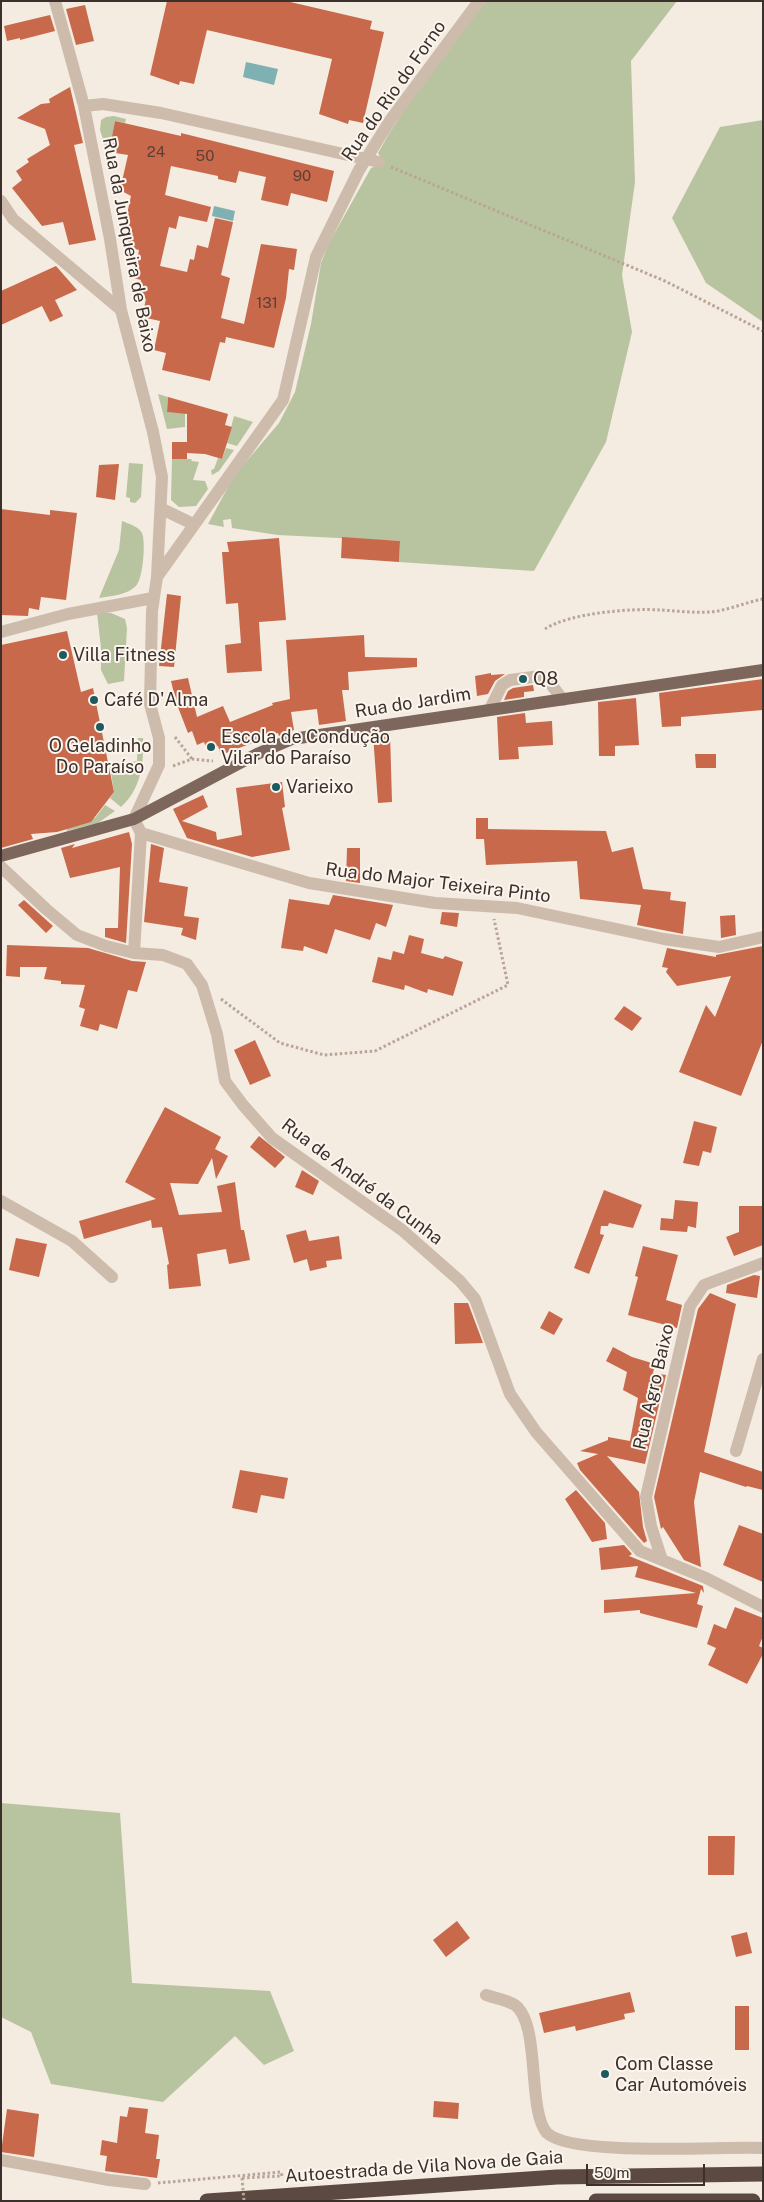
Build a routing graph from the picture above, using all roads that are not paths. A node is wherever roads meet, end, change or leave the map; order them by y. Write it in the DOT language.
graph roads {
  1 [pos="55,1"];
  2 [pos="479,1"];
  3 [pos="84,106"];
  4 [pos="365,160"];
  5 [pos="379,162"];
  6 [pos="1,202"];
  7 [pos="121,310"];
  8 [pos="162,509"];
  9 [pos="193,524"];
  10 [pos="157,577"];
  11 [pos="153,598"];
  12 [pos="1,632"];
  13 [pos="763,670"];
  14 [pos="563,700"];
  15 [pos="490,709"];
  16 [pos="134,819"];
  17 [pos="141,833"];
  18 [pos="1,856"];
  19 [pos="1,867"];
  20 [pos="763,937"];
  21 [pos="134,953"];
  22 [pos="1,1201"];
  23 [pos="763,1263"];
  24 [pos="112,1277"];
  25 [pos="763,1359"];
  26 [pos="736,1450"];
  27 [pos="662,1560"];
  28 [pos="763,1607"];
  29 [pos="486,1995"];
  30 [pos="763,2148"];
  31 [pos="1,2160"];
  32 [pos="763,2174"];
  33 [pos="145,2184"];
  34 [pos="207,2201"];
  35 [pos="596,2201"];
  36 [pos="752,2201"];
  1 -- 3 [label="street, Rua da Junqueira de Baixo"];
  2 -- 4 [label="street, Rua do Rio do Forno"];
  3 -- 4 [label="street"];
  3 -- 7 [label="street, Rua da Junqueira de Baixo"];
  4 -- 5 [label="street"];
  4 -- 9 [label="street, Rua do Rio do Forno"];
  6 -- 7 [label="street"];
  7 -- 8 [label="street, Rua da Junqueira de Baixo"];
  8 -- 9 [label="street"];
  8 -- 10 [label="street, Rua da Junqueira de Baixo"];
  9 -- 10 [label="street, Rua do Rio do Forno"];
  10 -- 11 [label="street, Rua da Junqueira de Baixo"];
  11 -- 12 [label="street"];
  11 -- 16 [label="street, Rua da Junqueira de Baixo"];
  13 -- 14 [label="main road, Rua do Jardim"];
  14 -- 15 [label="main road, Rua do Jardim"];
  14 -- 15 [label="street"];
  15 -- 16 [label="main road, Rua do Jardim"];
  16 -- 17 [label="street"];
  16 -- 18 [label="main road, Rua do Jardim"];
  17 -- 20 [label="street, Rua do Major Teixeira Pinto"];
  17 -- 21 [label="street"];
  19 -- 21 [label="street, Rua de André da Cunha"];
  21 -- 27 [label="street, Rua de André da Cunha"];
  22 -- 24 [label="street"];
  23 -- 27 [label="street, Rua Agro Baixo"];
  25 -- 26 [label="street"];
  27 -- 28 [label="street, Rua de André da Cunha"];
  29 -- 30 [label="street"];
  31 -- 33 [label="street"];
  32 -- 34 [label="highway, Autoestrada de Vila Nova de Gaia"];
  35 -- 36 [label="highway"];
}
